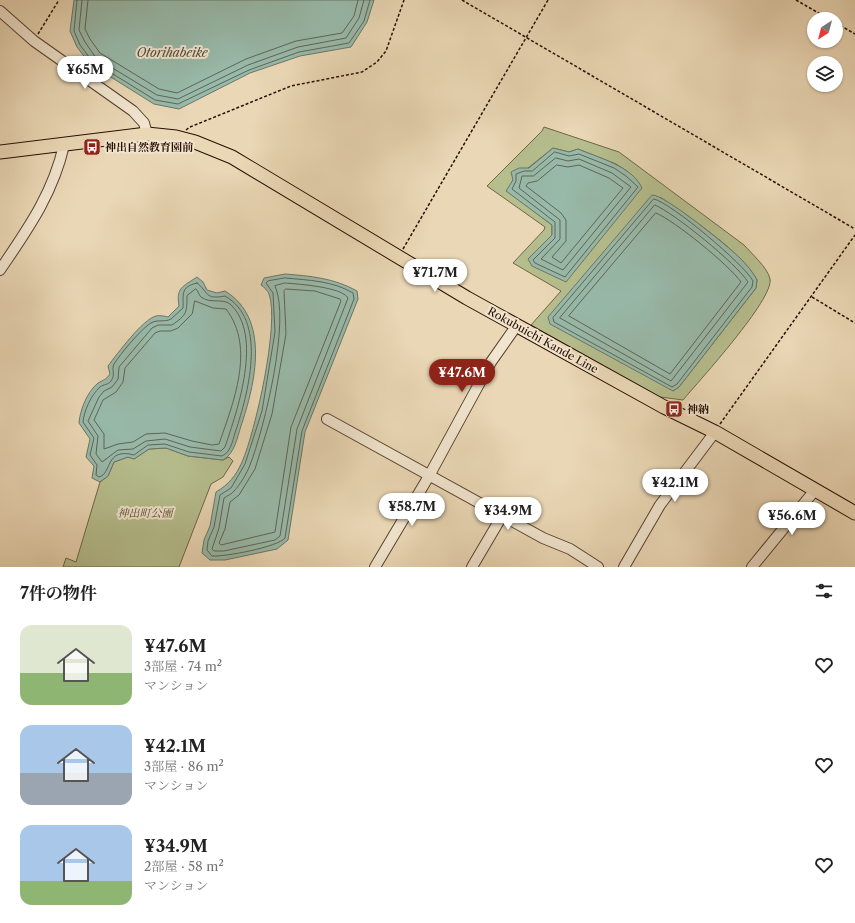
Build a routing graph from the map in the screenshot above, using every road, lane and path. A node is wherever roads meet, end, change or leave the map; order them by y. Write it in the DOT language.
graph roads {
  1 [pos="59,0"];
  2 [pos="404,0"];
  3 [pos="462,0"];
  4 [pos="548,0"];
  5 [pos="796,0"];
  6 [pos="0,11"];
  7 [pos="817,12"];
  8 [pos="843,27"];
  9 [pos="855,34"];
  10 [pos="526,37"];
  11 [pos="34,41"];
  12 [pos="147,134"];
  13 [pos="176,137"];
  14 [pos="64,145"];
  15 [pos="0,152"];
  16 [pos="855,229"];
  17 [pos="855,235"];
  18 [pos="399,257"];
  19 [pos="0,270"];
  20 [pos="812,297"];
  21 [pos="855,323"];
  22 [pos="517,325"];
  23 [pos="327,419"];
  24 [pos="715,432"];
  25 [pos="429,476"];
  26 [pos="815,490"];
  27 [pos="855,512"];
  28 [pos="502,516"];
  29 [pos="375,567"];
  30 [pos="472,567"];
  31 [pos="598,567"];
  32 [pos="624,567"];
  33 [pos="752,567"];
  1 -- 11 [label="path"];
  2 -- 13 [label="path"];
  3 -- 10 [label="path"];
  4 -- 10 [label="path"];
  5 -- 7 [label="path"];
  6 -- 11 [label="street"];
  8 -- 9 [label="path"];
  10 -- 16 [label="path"];
  10 -- 18 [label="path"];
  11 -- 12 [label="street"];
  12 -- 13 [label="main road, Rokubuichi Kande Line"];
  12 -- 14 [label="main road, Rokubuichi Kande Line"];
  13 -- 18 [label="main road, Rokubuichi Kande Line"];
  14 -- 15 [label="main road, Rokubuichi Kande Line"];
  14 -- 19 [label="street"];
  17 -- 20 [label="path"];
  18 -- 22 [label="main road, Rokubuichi Kande Line"];
  20 -- 21 [label="path"];
  20 -- 24 [label="path"];
  22 -- 24 [label="main road, Rokubuichi Kande Line"];
  22 -- 25 [label="street"];
  23 -- 25 [label="street"];
  24 -- 26 [label="main road, Rokubuichi Kande Line"];
  24 -- 32 [label="street"];
  25 -- 28 [label="street"];
  25 -- 29 [label="street"];
  26 -- 27 [label="main road, Rokubuichi Kande Line"];
  26 -- 33 [label="street"];
  28 -- 30 [label="street"];
  28 -- 31 [label="street"];
}
